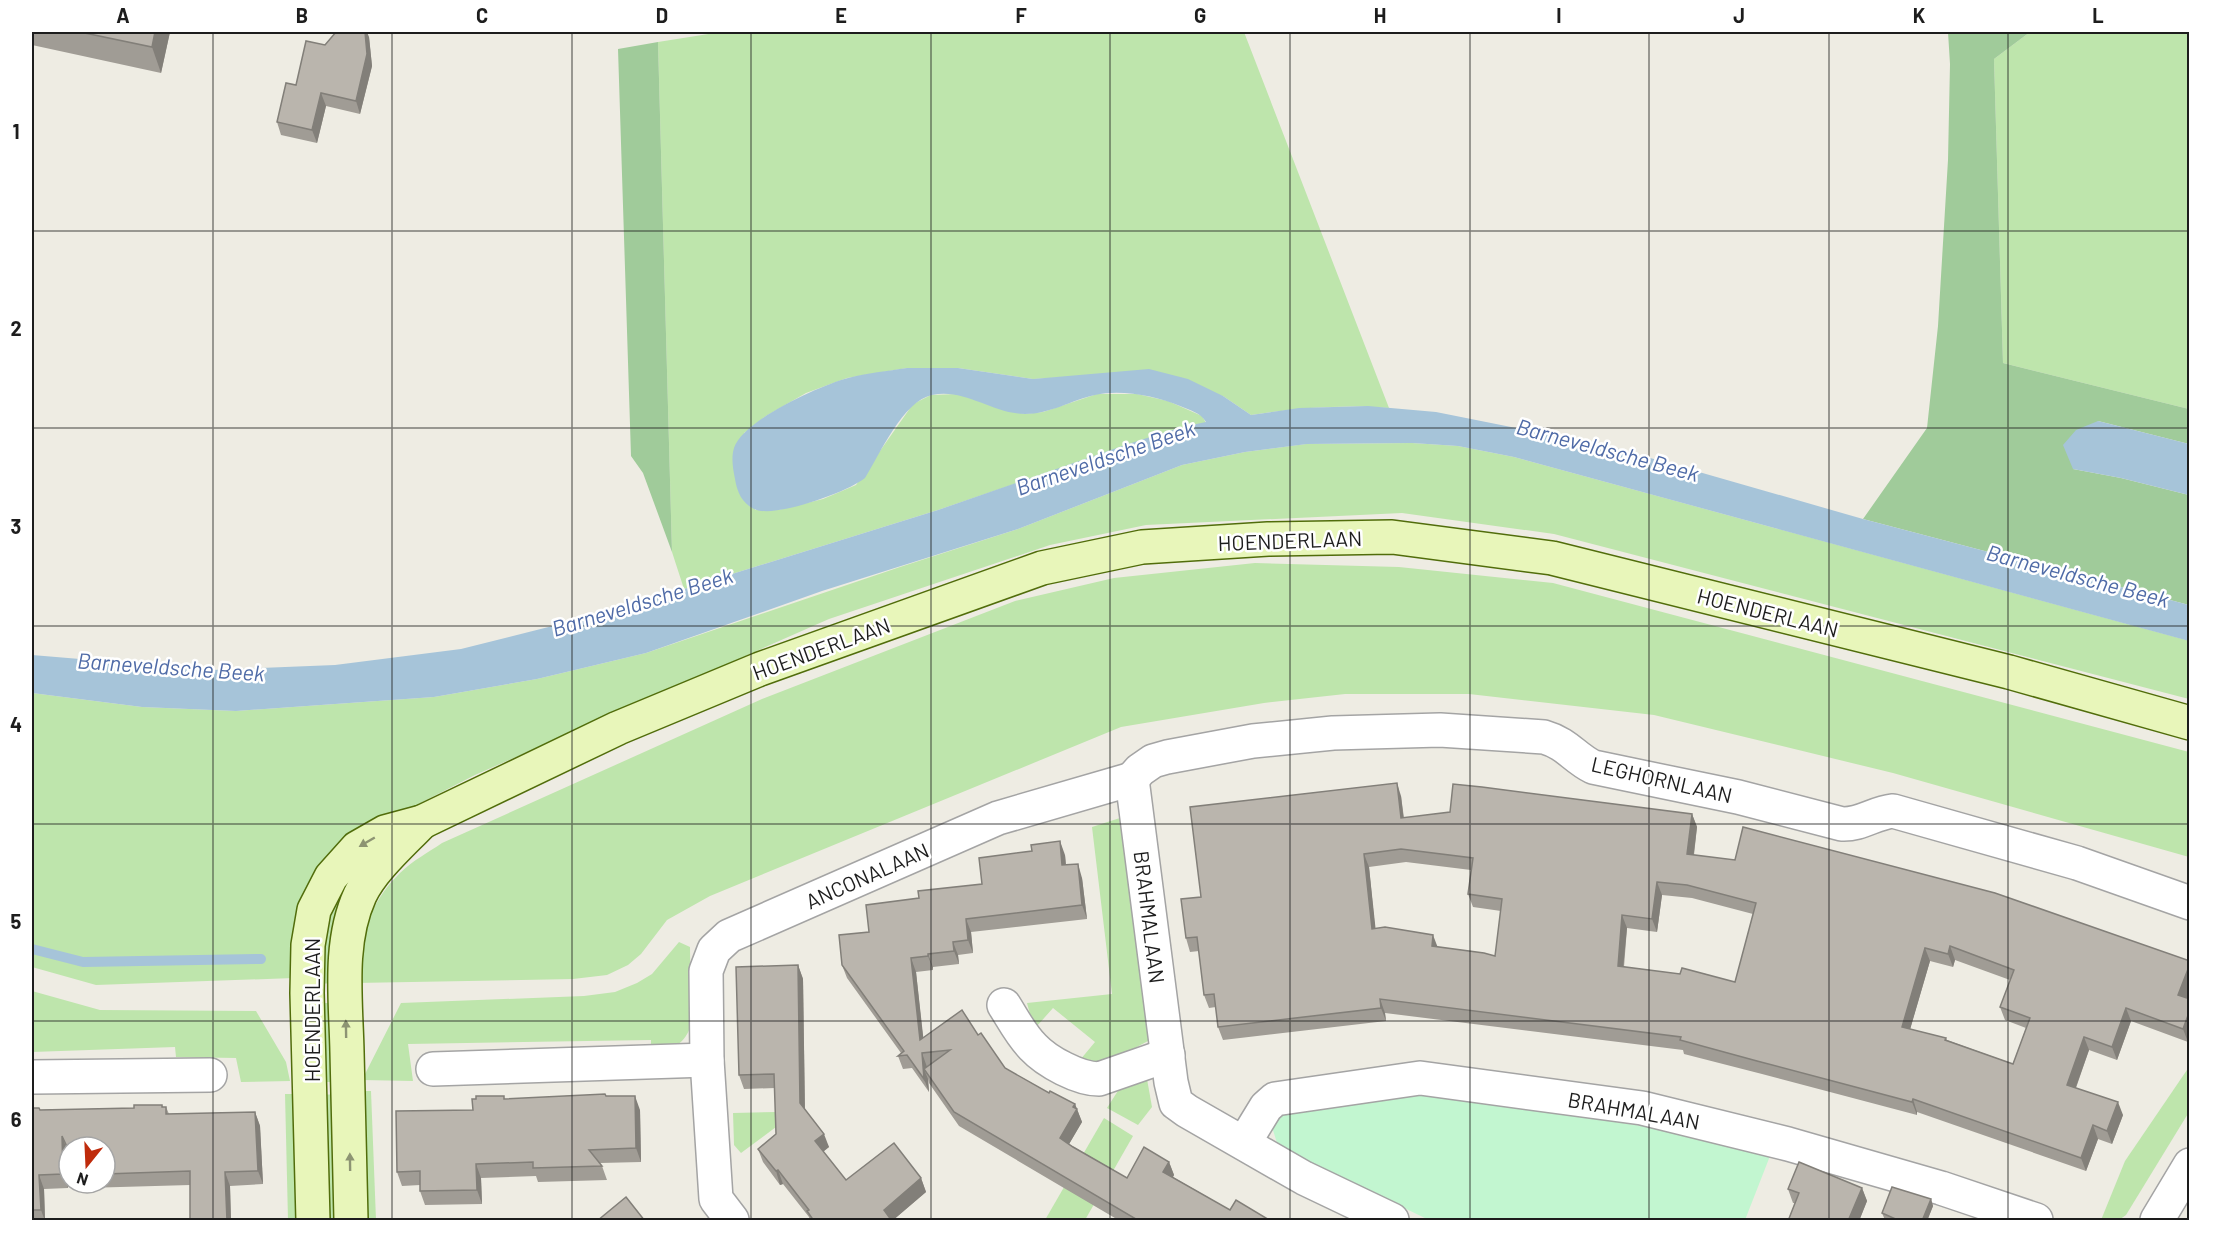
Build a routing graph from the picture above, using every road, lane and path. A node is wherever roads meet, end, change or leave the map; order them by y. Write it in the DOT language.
graph roads {
  1 [pos="2190,723"];
  2 [pos="1132,779"];
  3 [pos="422,822"];
  4 [pos="2190,903"];
  5 [pos="1004,1005"];
  6 [pos="1168,1055"];
  7 [pos="707,1060"];
  8 [pos="433,1069"];
  9 [pos="210,1075"];
  10 [pos="32,1077"];
  11 [pos="1244,1143"];
  12 [pos="2190,1165"];
  13 [pos="313,1221"];
  14 [pos="351,1221"];
  15 [pos="732,1221"];
  16 [pos="1392,1221"];
  17 [pos="2036,1221"];
  18 [pos="2157,1221"];
  1 -- 3 [label="street, HOENDERLAAN"];
  2 -- 4 [label="street, LEGHORNLAAN"];
  2 -- 6 [label="street, BRAHMALAAN"];
  2 -- 7 [label="street, ANCONALAAN"];
  3 -- 13 [label="street, HOENDERLAAN, one-way"];
  14 -- 3 [label="street, HOENDERLAAN, one-way"];
  5 -- 6 [label="street"];
  6 -- 11 [label="street, BRAHMALAAN"];
  7 -- 8 [label="street"];
  7 -- 15 [label="street, ANCONALAAN"];
  9 -- 10 [label="street"];
  11 -- 16 [label="street, BRAHMALAAN"];
  11 -- 17 [label="street, BRAHMALAAN"];
  12 -- 18 [label="street"];
}
